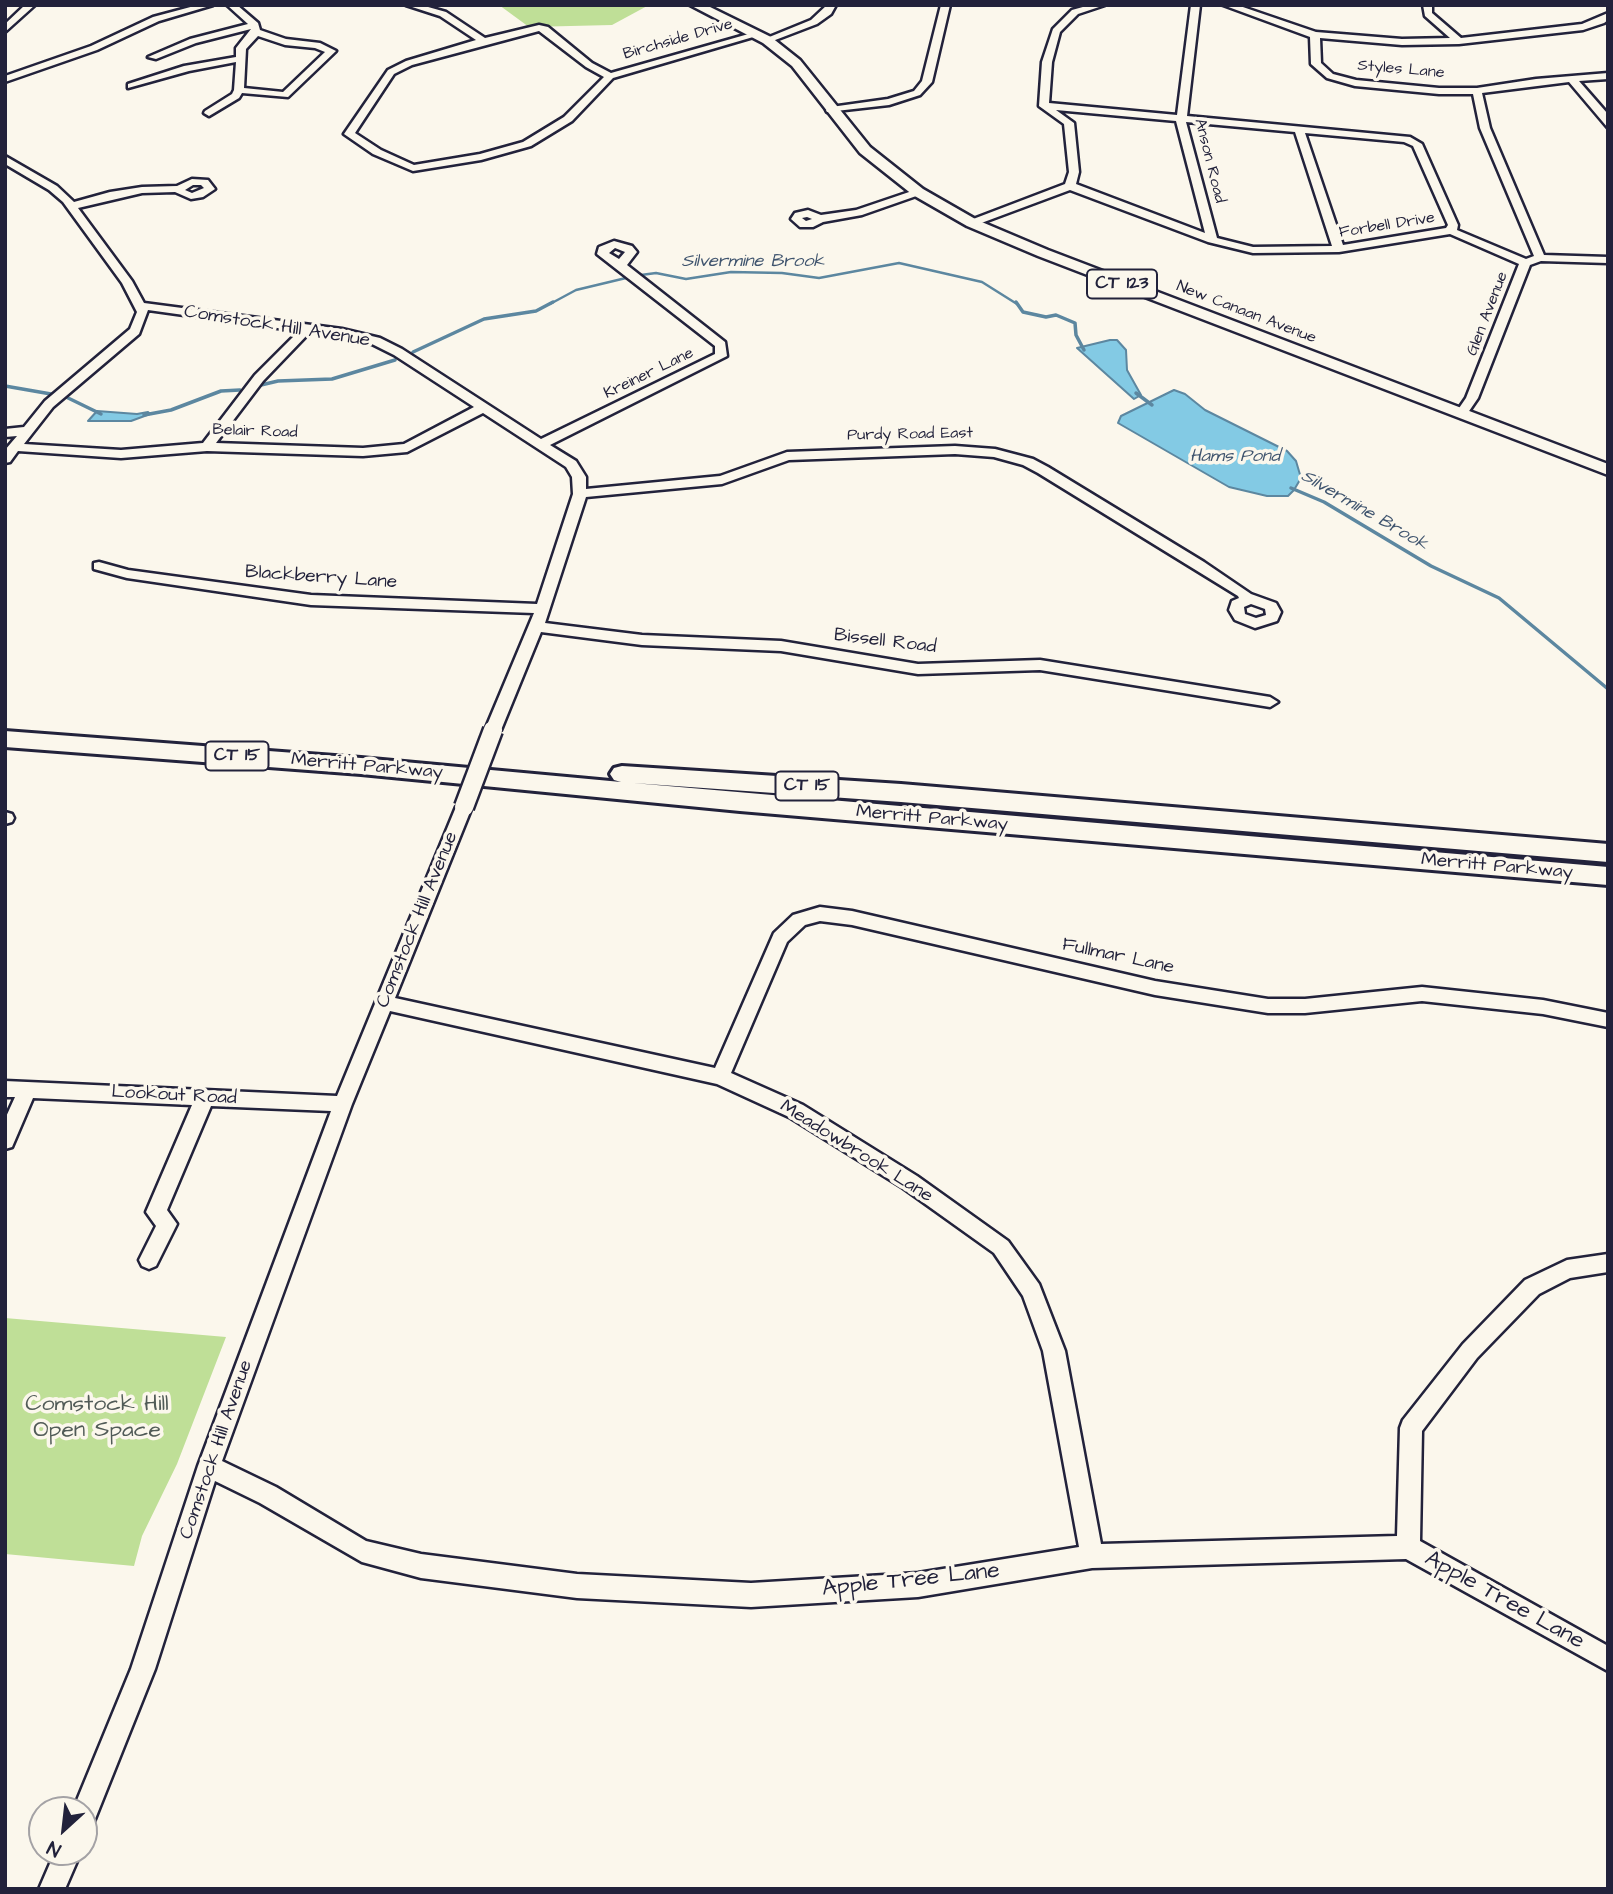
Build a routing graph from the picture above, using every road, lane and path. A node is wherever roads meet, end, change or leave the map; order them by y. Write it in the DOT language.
graph roads {
  1 [pos="31,5"];
  2 [pos="209,5"];
  3 [pos="231,5"];
  4 [pos="410,5"];
  5 [pos="696,5"];
  6 [pos="832,5"];
  7 [pos="946,5"];
  8 [pos="1101,5"];
  9 [pos="1196,5"];
  10 [pos="1227,5"];
  11 [pos="1427,5"];
  12 [pos="1602,5"];
  13 [pos="1607,16"];
  14 [pos="5,29"];
  15 [pos="255,29"];
  16 [pos="1315,35"];
  17 [pos="761,37"];
  18 [pos="483,41"];
  19 [pos="1459,41"];
  20 [pos="153,57"];
  21 [pos="239,59"];
  22 [pos="610,76"];
  23 [pos="1608,76"];
  24 [pos="5,79"];
  25 [pos="1572,79"];
  26 [pos="131,86"];
  27 [pos="239,90"];
  28 [pos="1477,91"];
  29 [pos="1044,106"];
  30 [pos="831,110"];
  31 [pos="1077,110"];
  32 [pos="209,113"];
  33 [pos="1181,120"];
  34 [pos="1069,123"];
  35 [pos="1608,125"];
  36 [pos="1299,130"];
  37 [pos="5,159"];
  38 [pos="1070,186"];
  39 [pos="179,188"];
  40 [pos="918,192"];
  41 [pos="72,206"];
  42 [pos="820,219"];
  43 [pos="972,223"];
  44 [pos="1451,231"];
  45 [pos="1212,240"];
  46 [pos="1339,249"];
  47 [pos="1540,258"];
  48 [pos="1608,260"];
  49 [pos="1525,263"];
  50 [pos="623,267"];
  51 [pos="142,306"];
  52 [pos="308,328"];
  53 [pos="484,407"];
  54 [pos="1461,414"];
  55 [pos="26,431"];
  56 [pos="5,433"];
  57 [pos="543,443"];
  58 [pos="15,447"];
  59 [pos="207,447"];
  60 [pos="5,459"];
  61 [pos="1608,470"];
  62 [pos="580,494"];
  63 [pos="99,566"];
  64 [pos="1247,600"];
  65 [pos="542,609"];
  66 [pos="535,626"];
  67 [pos="1270,702"];
  68 [pos="5,724"];
  69 [pos="5,739"];
  70 [pos="1608,853"];
  71 [pos="1608,876"];
  72 [pos="384,1003"];
  73 [pos="1608,1020"];
  74 [pos="720,1077"];
  75 [pos="5,1089"];
  76 [pos="28,1089"];
  77 [pos="205,1098"];
  78 [pos="343,1104"];
  79 [pos="5,1141"];
  80 [pos="149,1261"];
  81 [pos="1608,1263"];
  82 [pos="209,1466"];
  83 [pos="1408,1547"];
  84 [pos="1092,1556"];
  85 [pos="1608,1659"];
  86 [pos="92,1796"];
  87 [pos="62,1866"];
  88 [pos="52,1889"];
  1 -- 14 [label="street"];
  2 -- 24 [label="street"];
  3 -- 15 [label="street"];
  4 -- 18 [label="street"];
  5 -- 17 [label="main road, New Canaan Avenue / CT 123"];
  6 -- 17 [label="street, Birchside Drive"];
  7 -- 30 [label="street"];
  8 -- 29 [label="street"];
  9 -- 33 [label="street, Anson Road"];
  10 -- 16 [label="street"];
  11 -- 19 [label="street"];
  12 -- 13 [label="street"];
  13 -- 19 [label="street"];
  15 -- 20 [label="street"];
  15 -- 21 [label="street"];
  15 -- 27 [label="street"];
  16 -- 19 [label="street"];
  16 -- 28 [label="street, Styles Lane"];
  17 -- 22 [label="street, Birchside Drive"];
  17 -- 30 [label="main road, New Canaan Avenue / CT 123"];
  18 -- 22 [label="street, Birchside Drive"];
  18 -- 22 [label="street, Birchside Drive"];
  21 -- 26 [label="street"];
  21 -- 27 [label="street"];
  23 -- 25 [label="street, Styles Lane"];
  25 -- 28 [label="street, Styles Lane"];
  25 -- 35 [label="street"];
  27 -- 32 [label="street"];
  28 -- 47 [label="street"];
  29 -- 31 [label="street, Forbell Drive"];
  29 -- 34 [label="street"];
  30 -- 40 [label="main road, New Canaan Avenue / CT 123"];
  31 -- 33 [label="street, Forbell Drive"];
  31 -- 34 [label="street"];
  33 -- 36 [label="street, Forbell Drive"];
  33 -- 45 [label="street, Anson Road"];
  34 -- 38 [label="street"];
  36 -- 44 [label="street, Forbell Drive"];
  36 -- 46 [label="street"];
  37 -- 41 [label="street"];
  38 -- 43 [label="street"];
  38 -- 45 [label="street, Forbell Drive"];
  39 -- 41 [label="street"];
  40 -- 42 [label="street"];
  40 -- 43 [label="main road, New Canaan Avenue / CT 123"];
  41 -- 51 [label="street"];
  43 -- 54 [label="main road, New Canaan Avenue / CT 123"];
  44 -- 46 [label="street, Forbell Drive"];
  44 -- 49 [label="street"];
  45 -- 46 [label="street, Forbell Drive"];
  47 -- 48 [label="street, Glen Avenue"];
  47 -- 49 [label="street, Glen Avenue"];
  49 -- 54 [label="street, Glen Avenue"];
  50 -- 57 [label="street, Kreiner Lane"];
  51 -- 52 [label="street, Comstock Hill Avenue"];
  51 -- 55 [label="street"];
  52 -- 53 [label="street, Comstock Hill Avenue"];
  52 -- 59 [label="street"];
  53 -- 57 [label="street, Comstock Hill Avenue"];
  53 -- 59 [label="street, Belair Road"];
  54 -- 61 [label="main road, New Canaan Avenue / CT 123"];
  55 -- 56 [label="street"];
  55 -- 58 [label="street"];
  57 -- 62 [label="street, Comstock Hill Avenue"];
  58 -- 59 [label="street, Belair Road"];
  58 -- 60 [label="street"];
  62 -- 64 [label="street, Purdy Road East"];
  62 -- 65 [label="street, Comstock Hill Avenue"];
  63 -- 65 [label="street, Blackberry Lane"];
  65 -- 66 [label="street, Comstock Hill Avenue"];
  66 -- 67 [label="street, Bissell Road"];
  66 -- 72 [label="street, Comstock Hill Avenue, bridge"];
  68 -- 70 [label="highway, Merritt Parkway / CT 15"];
  69 -- 71 [label="highway, Merritt Parkway / CT 15"];
  72 -- 74 [label="street, Meadowbrook Lane"];
  72 -- 78 [label="street, Comstock Hill Avenue"];
  73 -- 74 [label="street, Fullmar Lane"];
  74 -- 84 [label="street, Meadowbrook Lane"];
  75 -- 76 [label="street, Lookout Road"];
  76 -- 77 [label="street, Lookout Road"];
  76 -- 79 [label="street"];
  77 -- 78 [label="street, Lookout Road"];
  77 -- 80 [label="street"];
  78 -- 82 [label="street, Comstock Hill Avenue"];
  81 -- 83 [label="street"];
  82 -- 84 [label="street, Apple Tree Lane"];
  82 -- 86 [label="street, Comstock Hill Avenue"];
  83 -- 84 [label="street, Apple Tree Lane"];
  83 -- 85 [label="street, Apple Tree Lane"];
  87 -- 88 [label="street"];
}
